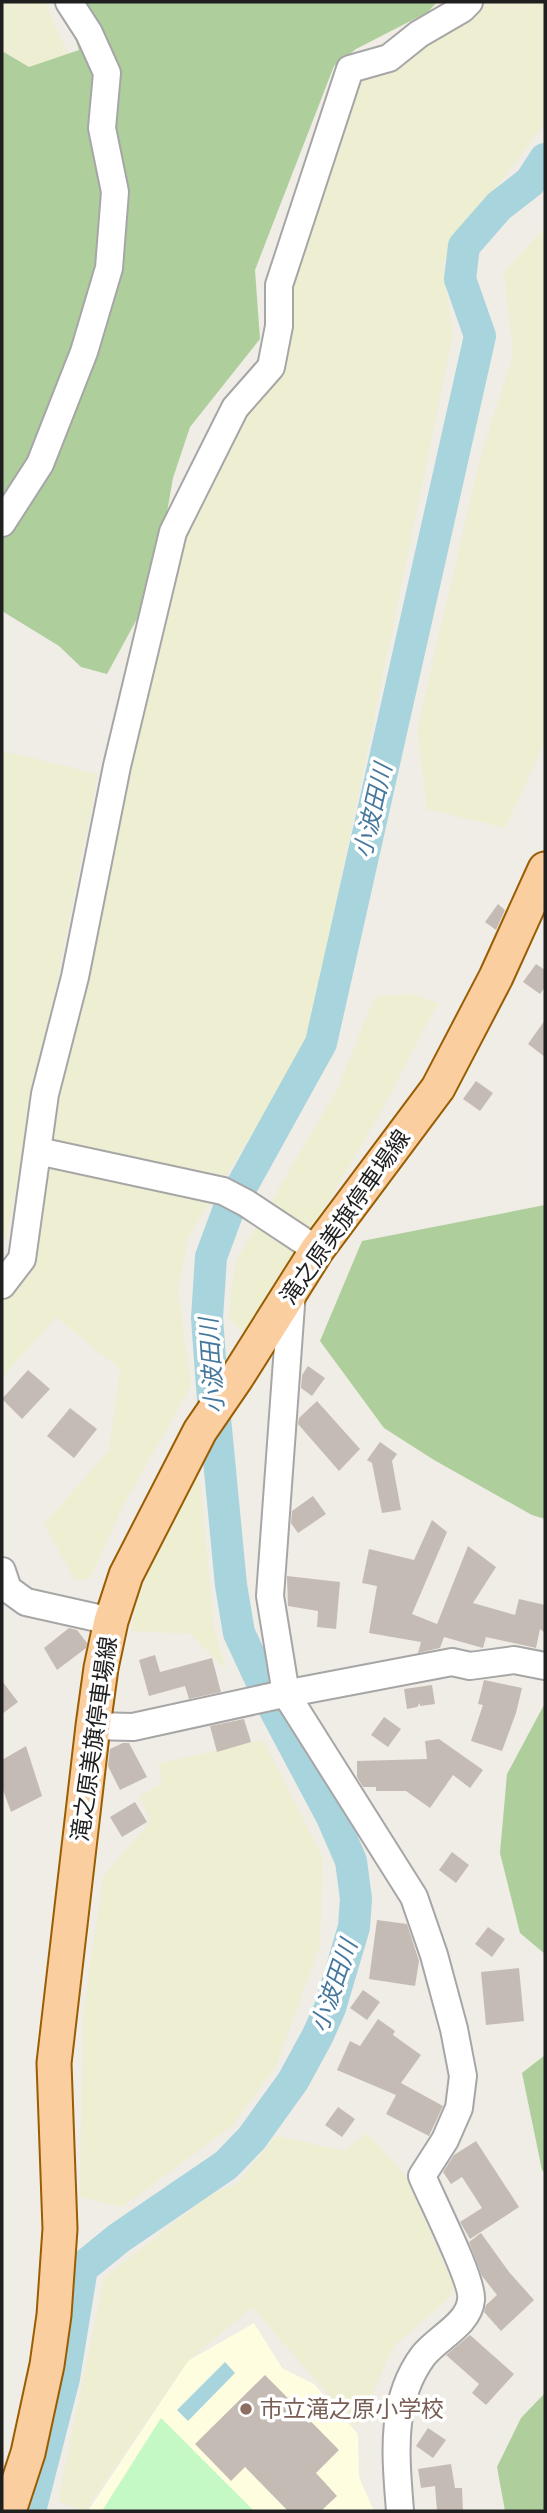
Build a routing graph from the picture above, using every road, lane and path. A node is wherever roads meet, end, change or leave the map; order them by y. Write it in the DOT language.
graph roads {
  1 [pos="69,2"];
  2 [pos="469,2"];
  3 [pos="2,523"];
  4 [pos="545,869"];
  5 [pos="38,1151"];
  6 [pos="317,1250"];
  7 [pos="2,1285"];
  8 [pos="293,1289"];
  9 [pos="2,1571"];
  10 [pos="111,1621"];
  11 [pos="545,1666"];
  12 [pos="274,1697"];
  13 [pos="93,1726"];
  14 [pos="9,2511"];
  15 [pos="400,2511"];
  1 -- 3 [label="street"];
  2 -- 5 [label="street"];
  4 -- 6 [label="main road, 滝之原美旗停車場線"];
  5 -- 6 [label="street"];
  5 -- 7 [label="street"];
  6 -- 8 [label="main road, 滝之原美旗停車場線"];
  8 -- 10 [label="main road, 滝之原美旗停車場線"];
  8 -- 12 [label="street"];
  9 -- 10 [label="street"];
  10 -- 13 [label="main road, 滝之原美旗停車場線"];
  11 -- 12 [label="street"];
  12 -- 13 [label="street"];
  12 -- 15 [label="street"];
  13 -- 14 [label="main road, 滝之原美旗停車場線"];
}
